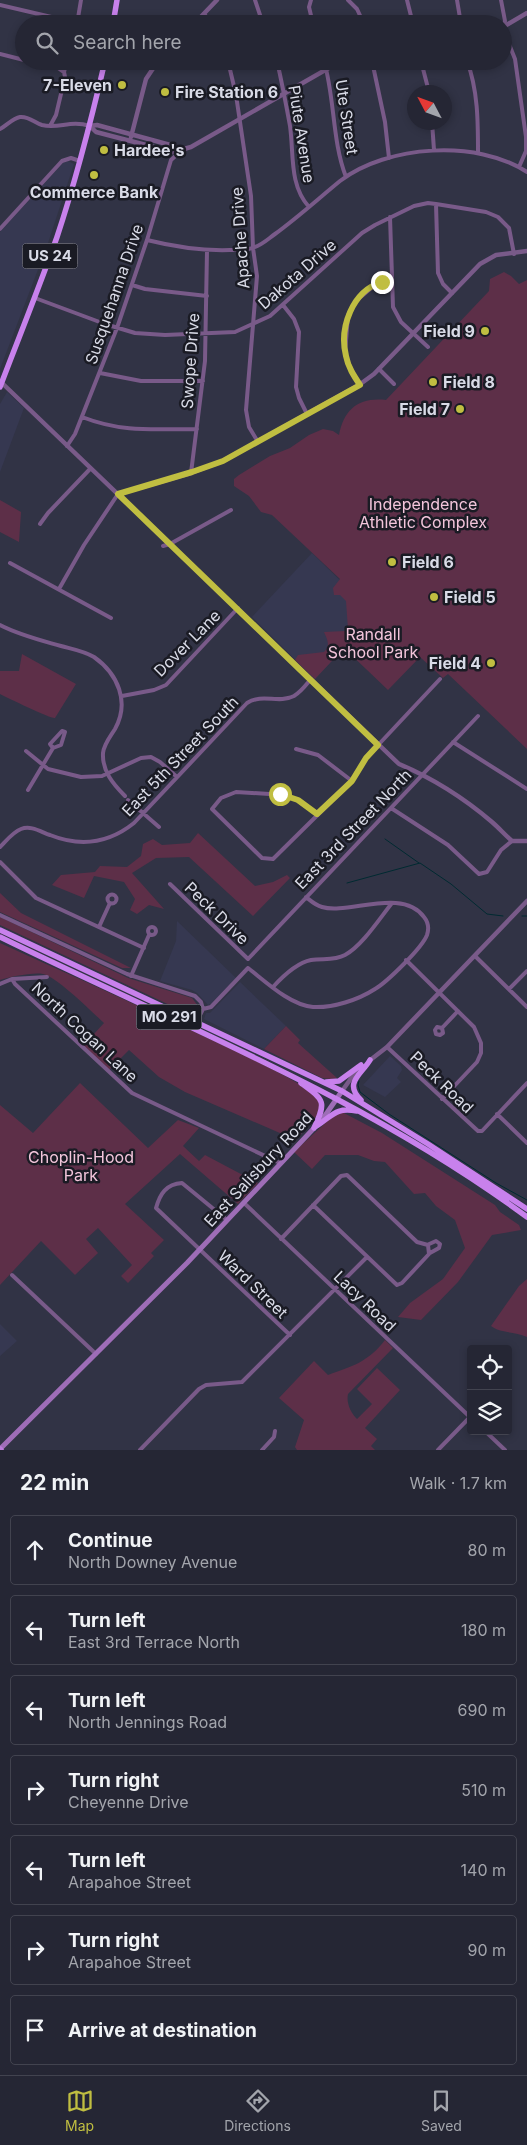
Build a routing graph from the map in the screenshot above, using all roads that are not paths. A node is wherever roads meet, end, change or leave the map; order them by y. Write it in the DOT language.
graph roads {
  1 [pos="81,0"];
  2 [pos="118,0"];
  3 [pos="217,0"];
  4 [pos="254,0"];
  5 [pos="310,0"];
  6 [pos="348,0"];
  7 [pos="407,0"];
  8 [pos="457,0"];
  9 [pos="502,0"];
  10 [pos="0,5"];
  11 [pos="527,13"];
  12 [pos="204,14"];
  13 [pos="41,15"];
  14 [pos="78,15"];
  15 [pos="115,15"];
  16 [pos="260,15"];
  17 [pos="311,15"];
  18 [pos="360,15"];
  19 [pos="411,15"];
  20 [pos="460,15"];
  21 [pos="504,15"];
  22 [pos="512,22"];
  23 [pos="512,51"];
  24 [pos="0,54"];
  25 [pos="15,58"];
  26 [pos="61,70"];
  27 [pos="103,70"];
  28 [pos="152,70"];
  29 [pos="230,70"];
  30 [pos="279,70"];
  31 [pos="324,70"];
  32 [pos="326,70"];
  33 [pos="374,70"];
  34 [pos="423,70"];
  35 [pos="469,70"];
  36 [pos="64,72"];
  37 [pos="427,85"];
  38 [pos="283,94"];
  39 [pos="240,118"];
  40 [pos="50,126"];
  41 [pos="90,126"];
  42 [pos="0,130"];
  43 [pos="116,130"];
  44 [pos="433,130"];
  45 [pos="132,135"];
  46 [pos="114,136"];
  47 [pos="130,141"];
  48 [pos="434,150"];
  49 [pos="181,151"];
  50 [pos="478,152"];
  51 [pos="389,158"];
  52 [pos="80,161"];
  53 [pos="519,167"];
  54 [pos="527,172"];
  55 [pos="346,177"];
  56 [pos="436,204"];
  57 [pos="309,207"];
  58 [pos="390,217"];
  59 [pos="0,229"];
  60 [pos="147,240"];
  61 [pos="253,248"];
  62 [pos="207,251"];
  63 [pos="527,251"];
  64 [pos="514,254"];
  65 [pos="392,280"];
  66 [pos="132,285"];
  67 [pos="452,292"];
  68 [pos="207,296"];
  69 [pos="35,298"];
  70 [pos="283,305"];
  71 [pos="254,325"];
  72 [pos="117,328"];
  73 [pos="206,333"];
  74 [pos="413,333"];
  75 [pos="428,348"];
  76 [pos="379,369"];
  77 [pos="100,373"];
  78 [pos="203,381"];
  79 [pos="1,384"];
  80 [pos="394,384"];
  81 [pos="360,385"];
  82 [pos="307,414"];
  83 [pos="82,417"];
  84 [pos="197,429"];
  85 [pos="258,442"];
  86 [pos="67,446"];
  87 [pos="90,469"];
  88 [pos="191,473"];
  89 [pos="118,494"];
  90 [pos="231,510"];
  91 [pos="40,524"];
  92 [pos="170,544"];
  93 [pos="163,546"];
  94 [pos="10,563"];
  95 [pos="59,590"];
  96 [pos="238,608"];
  97 [pos="112,618"];
  98 [pos="0,625"];
  99 [pos="440,679"];
  100 [pos="311,680"];
  101 [pos="122,696"];
  102 [pos="478,716"];
  103 [pos="453,742"];
  104 [pos="378,745"];
  105 [pos="54,748"];
  106 [pos="296,749"];
  107 [pos="26,751"];
  108 [pos="42,766"];
  109 [pos="107,773"];
  110 [pos="423,774"];
  111 [pos="177,777"];
  112 [pos="352,781"];
  113 [pos="527,789"];
  114 [pos="28,790"];
  115 [pos="125,796"];
  116 [pos="128,800"];
  117 [pos="392,808"];
  118 [pos="143,814"];
  119 [pos="317,814"];
  120 [pos="159,827"];
  121 [pos="0,839"];
  122 [pos="512,841"];
  123 [pos="527,841"];
  124 [pos="4,843"];
  125 [pos="0,846"];
  126 [pos="0,862"];
  127 [pos="170,884"];
  128 [pos="306,897"];
  129 [pos="527,901"];
  130 [pos="110,903"];
  131 [pos="392,903"];
  132 [pos="0,915"];
  133 [pos="99,927"];
  134 [pos="0,930"];
  135 [pos="149,935"];
  136 [pos="0,938"];
  137 [pos="144,948"];
  138 [pos="475,956"];
  139 [pos="248,959"];
  140 [pos="406,960"];
  141 [pos="248,968"];
  142 [pos="527,971"];
  143 [pos="131,976"];
  144 [pos="47,977"];
  145 [pos="12,979"];
  146 [pos="0,984"];
  147 [pos="273,987"];
  148 [pos="510,990"];
  149 [pos="439,993"];
  150 [pos="527,1006"];
  151 [pos="203,1009"];
  152 [pos="458,1011"];
  153 [pos="196,1023"];
  154 [pos="442,1028"];
  155 [pos="388,1047"];
  156 [pos="370,1060"];
  157 [pos="361,1066"];
  158 [pos="290,1074"];
  159 [pos="319,1080"];
  160 [pos="527,1083"];
  161 [pos="342,1091"];
  162 [pos="338,1098"];
  163 [pos="442,1099"];
  164 [pos="362,1111"];
  165 [pos="379,1114"];
  166 [pos="497,1114"];
  167 [pos="314,1128"];
  168 [pos="527,1143"];
  169 [pos="280,1163"];
  170 [pos="244,1203"];
  171 [pos="313,1205"];
  172 [pos="527,1209"];
  173 [pos="527,1217"];
  174 [pos="227,1220"];
  175 [pos="281,1239"];
  176 [pos="427,1245"];
  177 [pos="200,1250"];
  178 [pos="430,1252"];
  179 [pos="367,1256"];
  180 [pos="12,1275"];
  181 [pos="335,1290"];
  182 [pos="290,1336"];
  183 [pos="96,1354"];
  184 [pos="467,1413"];
  185 [pos="467,1421"];
  186 [pos="275,1431"];
  187 [pos="489,1435"];
  188 [pos="0,1449"];
  189 [pos="140,1450"];
  190 [pos="262,1450"];
  191 [pos="438,1450"];
  192 [pos="505,1450"];
  1 -- 14 [label="street"];
  2 -- 15 [label="highway"];
  3 -- 12 [label="street"];
  4 -- 16 [label="street"];
  5 -- 17 [label="street"];
  6 -- 18 [label="street"];
  7 -- 19 [label="street"];
  8 -- 20 [label="street"];
  9 -- 21 [label="street"];
  10 -- 13 [label="street"];
  11 -- 22 [label="street"];
  23 -- 53 [label="street"];
  24 -- 25 [label="street"];
  26 -- 36 [label="street"];
  27 -- 41 [label="highway, US 24"];
  28 -- 45 [label="street"];
  29 -- 39 [label="street, Apache Drive"];
  30 -- 38 [label="street, Piute Avenue"];
  31 -- 38 [label="street"];
  32 -- 55 [label="street, Ute Street"];
  33 -- 51 [label="street"];
  34 -- 37 [label="street"];
  35 -- 50 [label="street"];
  36 -- 40 [label="street"];
  38 -- 39 [label="street"];
  38 -- 57 [label="street, Piute Avenue"];
  39 -- 49 [label="street"];
  39 -- 61 [label="street, Apache Drive"];
  40 -- 41 [label="street"];
  40 -- 42 [label="street"];
  41 -- 43 [label="street"];
  41 -- 46 [label="street"];
  41 -- 52 [label="highway, US 24"];
  43 -- 45 [label="street"];
  43 -- 46 [label="street"];
  44 -- 48 [label="street"];
  45 -- 47 [label="street"];
  45 -- 49 [label="street"];
  46 -- 47 [label="street"];
  47 -- 49 [label="street"];
  48 -- 50 [label="street"];
  48 -- 51 [label="street"];
  49 -- 60 [label="street, Susquehanna Drive"];
  50 -- 53 [label="street"];
  51 -- 55 [label="street"];
  52 -- 59 [label="street"];
  52 -- 69 [label="highway, US 24"];
  53 -- 54 [label="street"];
  55 -- 57 [label="street"];
  56 -- 58 [label="street, Dakota Drive"];
  56 -- 64 [label="street, Dakota Drive"];
  56 -- 67 [label="street"];
  57 -- 61 [label="street"];
  58 -- 65 [label="street"];
  58 -- 70 [label="street, Dakota Drive"];
  60 -- 62 [label="street"];
  60 -- 66 [label="street, Susquehanna Drive"];
  61 -- 62 [label="street"];
  61 -- 71 [label="street, Apache Drive"];
  62 -- 68 [label="street, Swope Drive"];
  63 -- 64 [label="street"];
  64 -- 67 [label="street"];
  65 -- 74 [label="street"];
  65 -- 81 [label="street"];
  66 -- 68 [label="street"];
  66 -- 72 [label="street, Susquehanna Drive"];
  67 -- 74 [label="street"];
  68 -- 73 [label="street, Swope Drive"];
  69 -- 72 [label="street, Dakota Drive"];
  69 -- 79 [label="highway, US 24"];
  70 -- 71 [label="street, Dakota Drive"];
  70 -- 82 [label="street"];
  71 -- 73 [label="street, Dakota Drive"];
  71 -- 85 [label="street, Apache Drive"];
  72 -- 73 [label="street, Dakota Drive"];
  72 -- 77 [label="street, Susquehanna Drive"];
  73 -- 78 [label="street, Swope Drive"];
  74 -- 75 [label="street"];
  74 -- 76 [label="street"];
  76 -- 80 [label="street"];
  76 -- 81 [label="street"];
  77 -- 78 [label="street"];
  77 -- 83 [label="street, Susquehanna Drive"];
  78 -- 84 [label="street, Swope Drive"];
  79 -- 86 [label="street"];
  81 -- 82 [label="street"];
  82 -- 85 [label="street"];
  83 -- 84 [label="street"];
  83 -- 86 [label="street, Susquehanna Drive"];
  84 -- 88 [label="street, Swope Drive"];
  85 -- 88 [label="street"];
  86 -- 87 [label="street"];
  87 -- 89 [label="street"];
  87 -- 91 [label="street"];
  88 -- 89 [label="street"];
  89 -- 92 [label="street"];
  89 -- 95 [label="street"];
  90 -- 92 [label="street"];
  92 -- 93 [label="street"];
  92 -- 96 [label="street"];
  94 -- 95 [label="street"];
  95 -- 97 [label="street"];
  96 -- 100 [label="street"];
  96 -- 101 [label="street, Dover Lane"];
  98 -- 101 [label="street"];
  99 -- 104 [label="street"];
  100 -- 104 [label="street"];
  100 -- 111 [label="street, East 5th Street South"];
  101 -- 109 [label="street"];
  102 -- 103 [label="street, East 3rd Street North"];
  103 -- 110 [label="street, East 3rd Street North"];
  103 -- 113 [label="street"];
  104 -- 110 [label="street"];
  104 -- 112 [label="street"];
  105 -- 105 [label="street"];
  105 -- 108 [label="street"];
  106 -- 112 [label="street"];
  107 -- 108 [label="street"];
  108 -- 109 [label="street"];
  108 -- 114 [label="street"];
  109 -- 111 [label="street"];
  109 -- 115 [label="street"];
  110 -- 117 [label="street, East 3rd Street North"];
  110 -- 122 [label="street"];
  111 -- 118 [label="street, East 5th Street South"];
  112 -- 119 [label="street"];
  116 -- 118 [label="street"];
  117 -- 122 [label="street"];
  117 -- 128 [label="street, East 3rd Street North"];
  118 -- 120 [label="street"];
  118 -- 124 [label="street, East 5th Street South"];
  119 -- 119 [label="street"];
  121 -- 124 [label="street"];
  122 -- 123 [label="street"];
  124 -- 125 [label="street"];
  126 -- 133 [label="street"];
  127 -- 139 [label="street, Peck Drive"];
  128 -- 131 [label="street"];
  128 -- 139 [label="street, East 3rd Street North"];
  129 -- 138 [label="street, East Salisbury Road"];
  130 -- 133 [label="street"];
  131 -- 140 [label="street, Peck Drive"];
  131 -- 147 [label="street"];
  132 -- 143 [label="street"];
  133 -- 137 [label="street"];
  134 -- 153 [label="highway, MO 291"];
  135 -- 137 [label="street"];
  136 -- 158 [label="highway, MO 291"];
  137 -- 143 [label="street"];
  138 -- 148 [label="street"];
  138 -- 149 [label="street, East Salisbury Road"];
  139 -- 141 [label="street"];
  140 -- 147 [label="street, Peck Drive"];
  140 -- 149 [label="street"];
  141 -- 147 [label="street, Peck Drive"];
  141 -- 151 [label="street"];
  142 -- 148 [label="street"];
  143 -- 151 [label="street"];
  144 -- 145 [label="street"];
  145 -- 146 [label="street"];
  145 -- 169 [label="street, North Cogan Lane"];
  148 -- 150 [label="street"];
  149 -- 152 [label="street"];
  149 -- 155 [label="street, East Salisbury Road"];
  151 -- 153 [label="street"];
  152 -- 154 [label="street"];
  152 -- 163 [label="street"];
  153 -- 159 [label="highway, MO 291"];
  155 -- 156 [label="street, East Salisbury Road"];
  155 -- 163 [label="street, Peck Road"];
  156 -- 157 [label="street, East Salisbury Road"];
  156 -- 165 [label="highway"];
  157 -- 159 [label="highway"];
  157 -- 161 [label="street, East Salisbury Road"];
  158 -- 162 [label="highway, MO 291"];
  158 -- 167 [label="highway"];
  159 -- 161 [label="highway, MO 291"];
  160 -- 166 [label="street"];
  161 -- 162 [label="main road, East Salisbury Road"];
  161 -- 165 [label="highway, MO 291"];
  162 -- 164 [label="highway, MO 291"];
  162 -- 167 [label="main road, East Salisbury Road"];
  163 -- 166 [label="street, Peck Road"];
  164 -- 167 [label="highway"];
  164 -- 173 [label="highway, MO 291"];
  165 -- 172 [label="highway, MO 291"];
  166 -- 168 [label="street"];
  167 -- 169 [label="main road, East Salisbury Road"];
  169 -- 170 [label="main road, East Salisbury Road"];
  170 -- 174 [label="main road, East Salisbury Road"];
  170 -- 175 [label="street, Lacy Road"];
  171 -- 175 [label="street"];
  171 -- 176 [label="street"];
  171 -- 179 [label="street"];
  174 -- 177 [label="main road, East Salisbury Road"];
  174 -- 177 [label="street, Ward Street"];
  175 -- 181 [label="street, Lacy Road"];
  176 -- 178 [label="street"];
  176 -- 178 [label="street"];
  177 -- 182 [label="street, Ward Street"];
  177 -- 183 [label="main road, East Salisbury Road"];
  178 -- 179 [label="street"];
  179 -- 181 [label="street"];
  180 -- 183 [label="street"];
  181 -- 182 [label="street"];
  181 -- 184 [label="street, Lacy Road"];
  182 -- 189 [label="street"];
  183 -- 188 [label="main road, East Salisbury Road"];
  185 -- 191 [label="street"];
  186 -- 190 [label="street"];
  187 -- 192 [label="street"];
}
